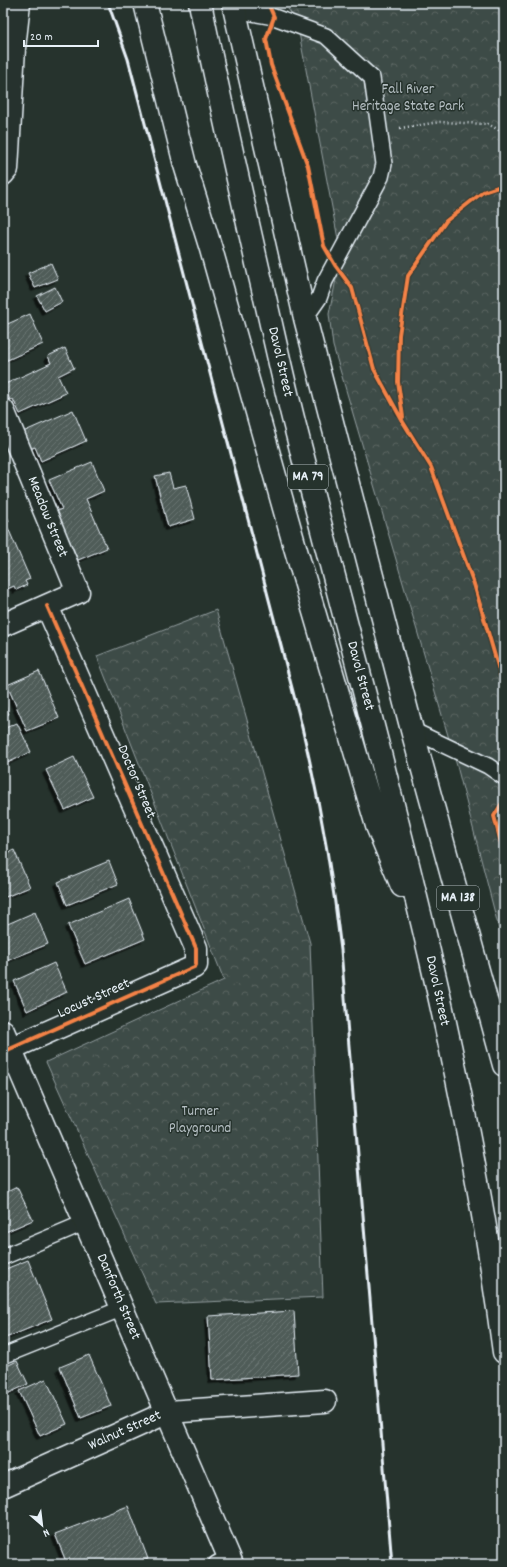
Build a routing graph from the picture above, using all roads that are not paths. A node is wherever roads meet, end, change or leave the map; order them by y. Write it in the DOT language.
graph roads {
  1 [pos="19,3"];
  2 [pos="146,3"];
  3 [pos="200,3"];
  4 [pos="234,6"];
  5 [pos="3,174"];
  6 [pos="305,318"];
  7 [pos="3,410"];
  8 [pos="47,606"];
  9 [pos="3,625"];
  10 [pos="412,730"];
  11 [pos="504,777"];
  12 [pos="428,948"];
  13 [pos="194,967"];
  14 [pos="5,1044"];
  15 [pos="504,1065"];
  16 [pos="86,1222"];
  17 [pos="3,1257"];
  18 [pos="123,1308"];
  19 [pos="504,1352"];
  20 [pos="3,1356"];
  21 [pos="325,1401"];
  22 [pos="168,1412"];
  23 [pos="3,1486"];
  24 [pos="226,1562"];
  1 -- 5 [label="main road"];
  2 -- 12 [label="main road"];
  3 -- 12 [label="main road, Davol Street / MA 79"];
  4 -- 6 [label="main road, MA 79"];
  4 -- 6 [label="lane"];
  6 -- 10 [label="main road, MA 79"];
  7 -- 8 [label="main road, Meadow Street"];
  8 -- 9 [label="main road"];
  8 -- 13 [label="main road, Doctor Street"];
  10 -- 11 [label="lane"];
  10 -- 15 [label="main road, MA 138"];
  12 -- 19 [label="main road, Davol Street"];
  13 -- 14 [label="main road, Locust Street"];
  14 -- 16 [label="main road, Danforth Street"];
  16 -- 17 [label="lane"];
  16 -- 18 [label="main road, Danforth Street"];
  18 -- 20 [label="lane"];
  18 -- 22 [label="main road, Danforth Street"];
  21 -- 22 [label="main road, Walnut Street"];
  22 -- 23 [label="main road, Walnut Street"];
  22 -- 24 [label="main road, Danforth Street"];
}
